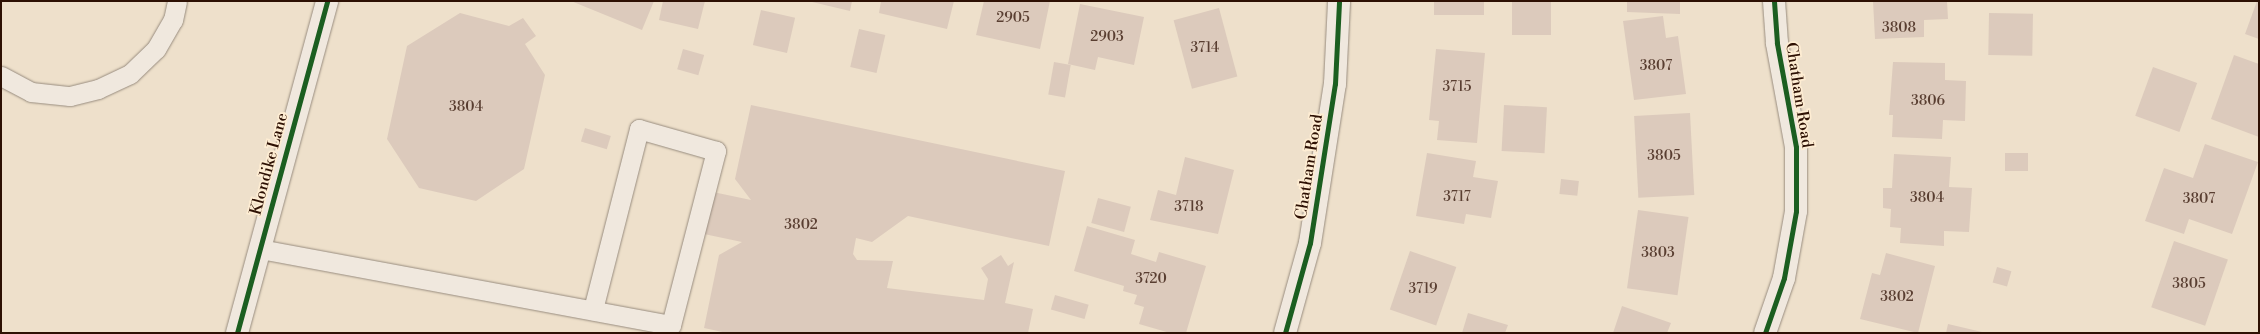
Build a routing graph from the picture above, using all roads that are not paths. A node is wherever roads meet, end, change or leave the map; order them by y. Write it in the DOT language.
graph roads {
  1 [pos="177,1"];
  2 [pos="327,1"];
  3 [pos="1339,1"];
  4 [pos="1774,1"];
  5 [pos="1,76"];
  6 [pos="260,249"];
  7 [pos="593,310"];
  8 [pos="237,333"];
  9 [pos="1285,333"];
  10 [pos="1765,333"];
  1 -- 5 [label="lane"];
  2 -- 6 [label="street, Klondike Lane"];
  3 -- 9 [label="street, Chatham Road"];
  4 -- 10 [label="street, Chatham Road"];
  6 -- 7 [label="lane"];
  6 -- 8 [label="street, Klondike Lane"];
  7 -- 7 [label="lane"];
}
